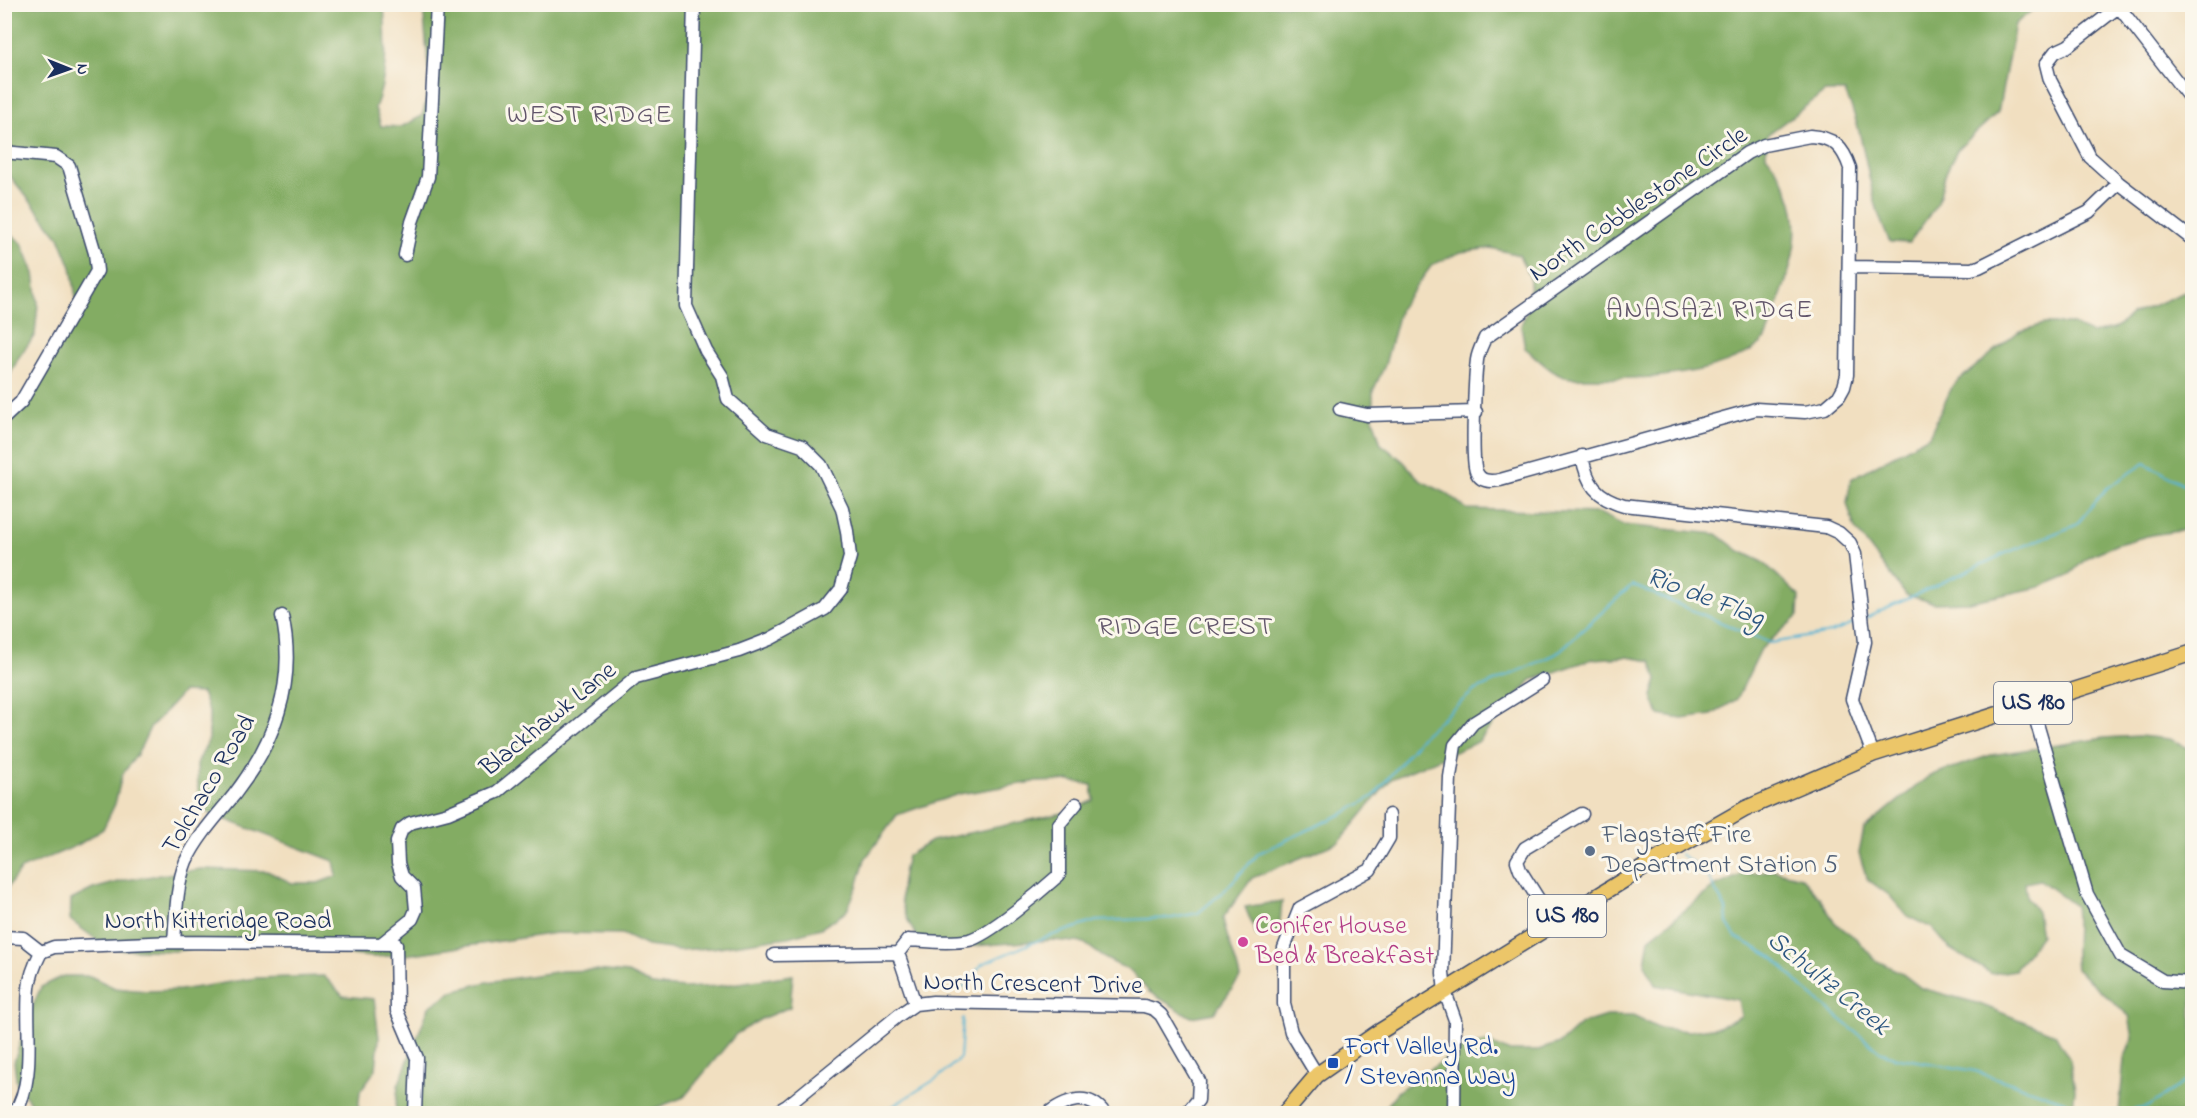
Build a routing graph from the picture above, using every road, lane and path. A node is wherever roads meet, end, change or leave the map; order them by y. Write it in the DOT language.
graph roads {
  1 [pos="437,4"];
  2 [pos="694,4"];
  3 [pos="2121,6"];
  4 [pos="2193,101"];
  5 [pos="4,152"];
  6 [pos="2119,183"];
  7 [pos="2193,239"];
  8 [pos="405,255"];
  9 [pos="1850,267"];
  10 [pos="1340,409"];
  11 [pos="1476,412"];
  12 [pos="4,418"];
  13 [pos="1582,456"];
  14 [pos="282,616"];
  15 [pos="2193,653"];
  16 [pos="1542,680"];
  17 [pos="2031,703"];
  18 [pos="1873,754"];
  19 [pos="1076,804"];
  20 [pos="1582,814"];
  21 [pos="1389,815"];
  22 [pos="1554,924"];
  23 [pos="4,937"];
  24 [pos="174,942"];
  25 [pos="381,944"];
  26 [pos="41,952"];
  27 [pos="898,953"];
  28 [pos="774,955"];
  29 [pos="2193,983"];
  30 [pos="1445,992"];
  31 [pos="915,1004"];
  32 [pos="1317,1075"];
  33 [pos="14,1113"];
  34 [pos="415,1113"];
  35 [pos="773,1113"];
  36 [pos="1047,1113"];
  37 [pos="1105,1113"];
  38 [pos="1186,1113"];
  39 [pos="1284,1113"];
  40 [pos="1454,1113"];
  1 -- 8 [label="street"];
  2 -- 25 [label="street, Blackhawk Lane"];
  3 -- 4 [label="street"];
  3 -- 6 [label="street"];
  5 -- 12 [label="street"];
  6 -- 7 [label="street"];
  6 -- 9 [label="street"];
  9 -- 11 [label="street, North Cobblestone Circle"];
  9 -- 13 [label="street, North Cobblestone Circle"];
  10 -- 11 [label="street"];
  11 -- 13 [label="street, North Cobblestone Circle"];
  13 -- 18 [label="street"];
  14 -- 24 [label="street, Tolchaco Road"];
  15 -- 17 [label="main road, US 180"];
  16 -- 30 [label="street"];
  17 -- 18 [label="main road, US 180"];
  17 -- 29 [label="street"];
  18 -- 22 [label="main road, US 180"];
  19 -- 27 [label="street"];
  20 -- 22 [label="street"];
  21 -- 32 [label="street"];
  22 -- 30 [label="main road, US 180"];
  23 -- 26 [label="street"];
  24 -- 25 [label="street, North Kitteridge Road"];
  24 -- 26 [label="street, North Kitteridge Road"];
  25 -- 34 [label="street, North Kitteridge Road"];
  26 -- 33 [label="street"];
  27 -- 28 [label="street"];
  27 -- 31 [label="street"];
  30 -- 32 [label="main road, US 180"];
  30 -- 40 [label="street"];
  31 -- 35 [label="street, North Crescent Drive"];
  31 -- 38 [label="street, North Crescent Drive"];
  32 -- 39 [label="main road, US 180"];
  36 -- 37 [label="street"];
}
